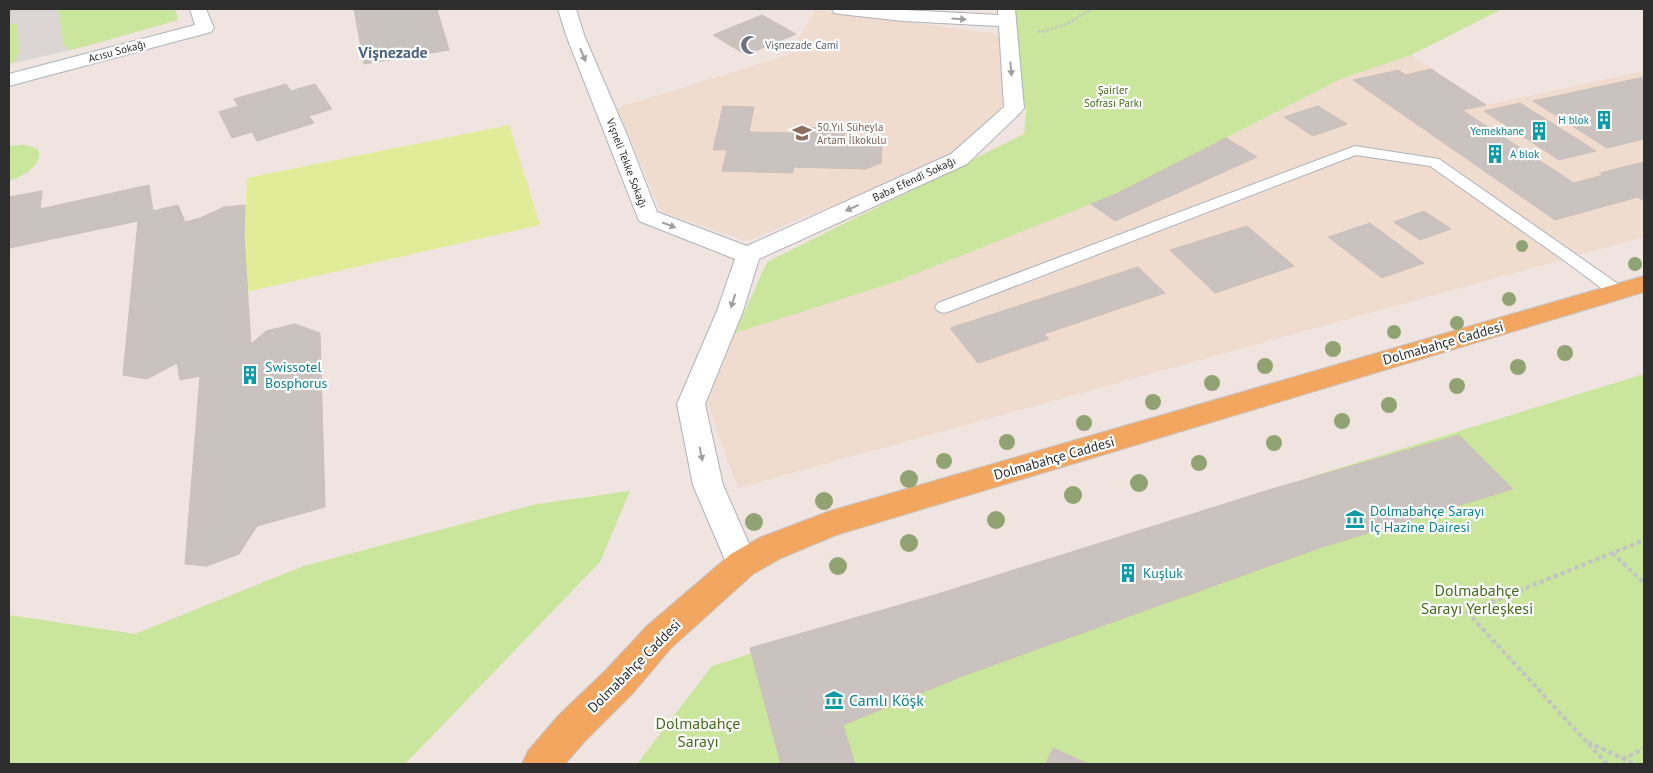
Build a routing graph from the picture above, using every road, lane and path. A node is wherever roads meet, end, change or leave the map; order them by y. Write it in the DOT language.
graph roads {
  1 [pos="198,9"];
  2 [pos="567,9"];
  3 [pos="840,9"];
  4 [pos="1092,9"];
  5 [pos="1006,15"];
  6 [pos="9,80"];
  7 [pos="748,254"];
  8 [pos="1631,288"];
  9 [pos="944,307"];
  10 [pos="1644,540"];
  11 [pos="1612,553"];
  12 [pos="742,564"];
  13 [pos="1644,583"];
  14 [pos="1585,740"];
  15 [pos="1644,749"];
  16 [pos="1621,760"];
  17 [pos="541,764"];
  18 [pos="1607,764"];
  19 [pos="1634,764"];
  1 -- 6 [label="street, Acısu Sokağı"];
  2 -- 7 [label="street, Vişneli Tekke Sokağı, one-way"];
  3 -- 5 [label="street, one-way"];
  4 -- 5 [label="path"];
  5 -- 7 [label="street, Baba Efendi Sokağı, one-way"];
  7 -- 12 [label="street, one-way"];
  8 -- 9 [label="lane"];
  8 -- 12 [label="main road, Dolmabahçe Caddesi"];
  10 -- 11 [label="path"];
  11 -- 13 [label="path"];
  11 -- 14 [label="path"];
  12 -- 17 [label="main road, Dolmabahçe Caddesi"];
  14 -- 16 [label="path"];
  14 -- 18 [label="path"];
  15 -- 16 [label="path"];
  16 -- 19 [label="path"];
}
